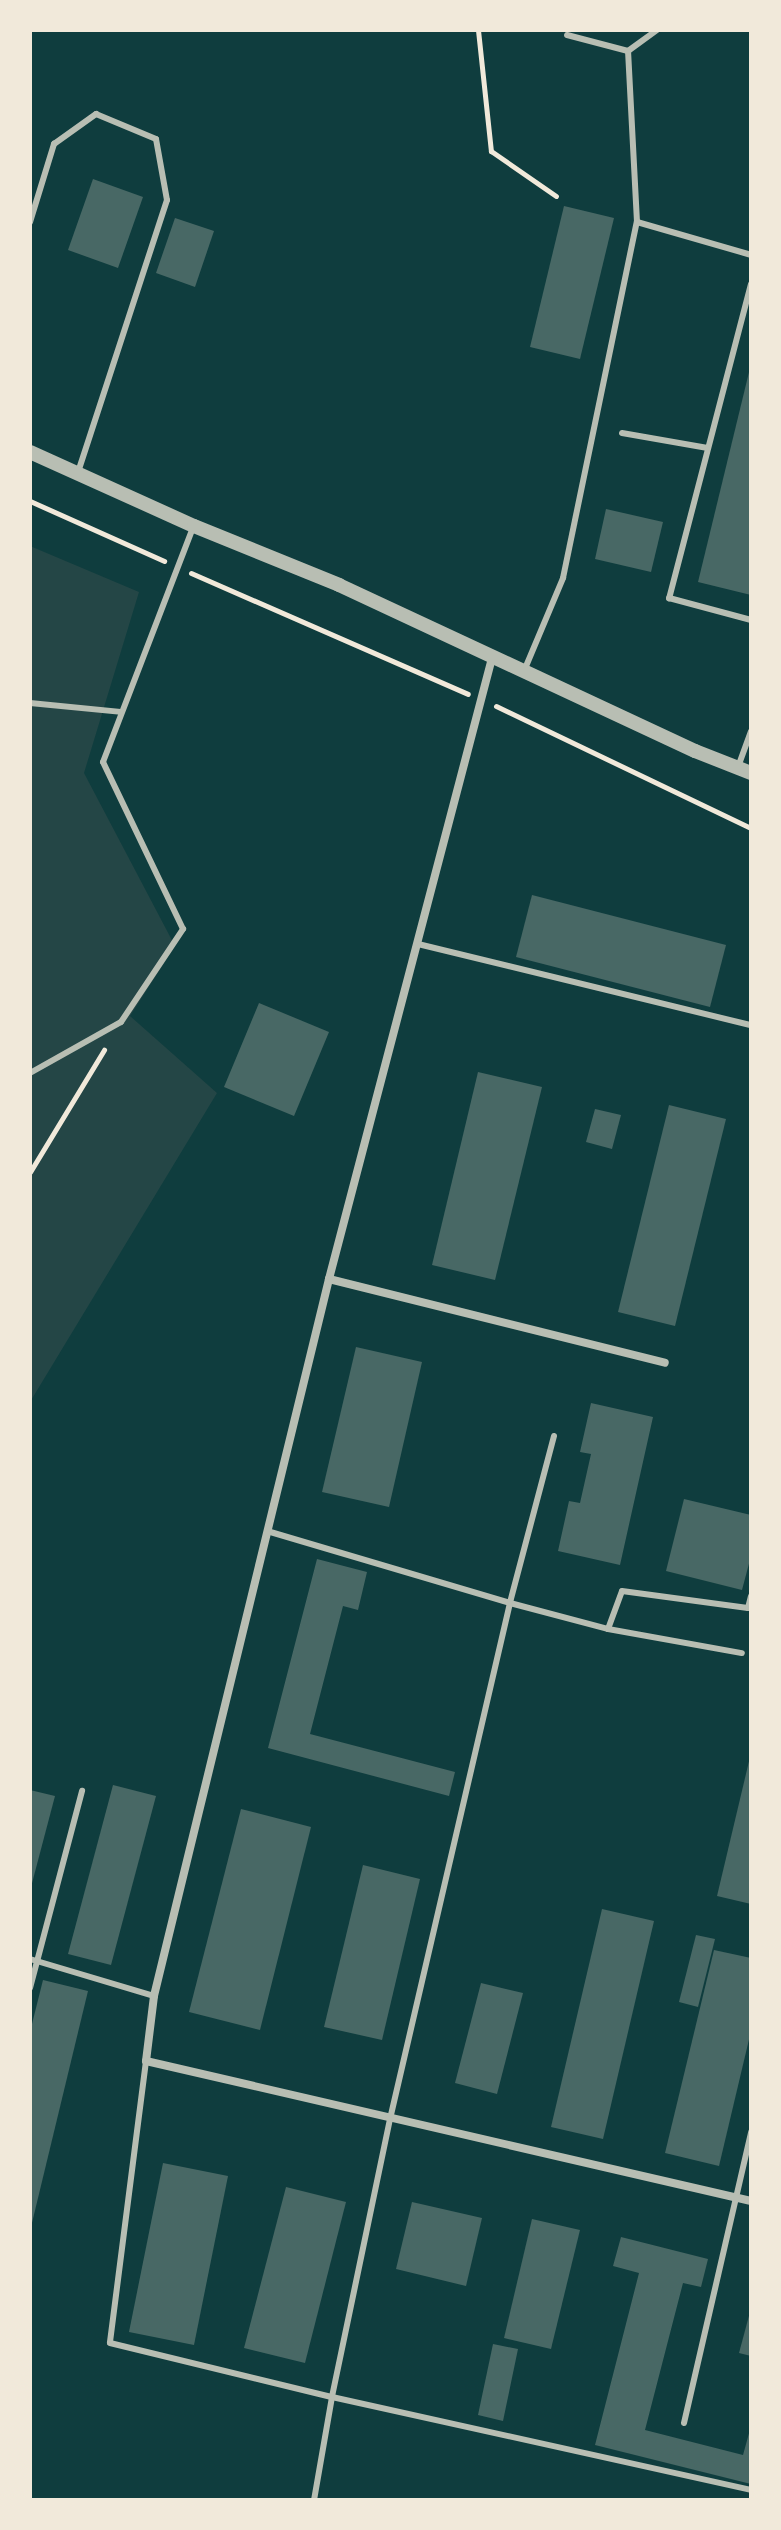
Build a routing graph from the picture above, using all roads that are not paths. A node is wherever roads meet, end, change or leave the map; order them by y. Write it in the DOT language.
graph roads {
  1 [pos="657,30"];
  2 [pos="567,35"];
  3 [pos="628,51"];
  4 [pos="30,222"];
  5 [pos="637,222"];
  6 [pos="751,255"];
  7 [pos="751,284"];
  8 [pos="622,433"];
  9 [pos="708,448"];
  10 [pos="30,452"];
  11 [pos="78,474"];
  12 [pos="194,526"];
  13 [pos="751,620"];
  14 [pos="492,658"];
  15 [pos="524,671"];
  16 [pos="30,703"];
  17 [pos="121,712"];
  18 [pos="751,731"];
  19 [pos="745,770"];
  20 [pos="418,944"];
  21 [pos="751,1025"];
  22 [pos="30,1073"];
  23 [pos="329,1279"];
  24 [pos="665,1363"];
  25 [pos="554,1436"];
  26 [pos="267,1531"];
  27 [pos="751,1596"];
  28 [pos="510,1603"];
  29 [pos="608,1629"];
  30 [pos="742,1653"];
  31 [pos="82,1791"];
  32 [pos="33,1960"];
  33 [pos="30,1988"];
  34 [pos="154,1996"];
  35 [pos="146,2061"];
  36 [pos="390,2119"];
  37 [pos="751,2132"];
  38 [pos="736,2198"];
  39 [pos="751,2201"];
  40 [pos="332,2397"];
  41 [pos="684,2423"];
  42 [pos="751,2490"];
  43 [pos="314,2500"];
  1 -- 3 [label="lane"];
  2 -- 3 [label="lane"];
  3 -- 5 [label="lane"];
  4 -- 11 [label="lane"];
  5 -- 6 [label="lane"];
  5 -- 15 [label="lane"];
  7 -- 9 [label="lane"];
  8 -- 9 [label="lane"];
  9 -- 13 [label="lane"];
  10 -- 11 [label="street"];
  11 -- 12 [label="street"];
  12 -- 14 [label="street"];
  12 -- 17 [label="lane"];
  14 -- 15 [label="street"];
  14 -- 20 [label="street"];
  15 -- 19 [label="street"];
  16 -- 17 [label="lane"];
  17 -- 22 [label="lane"];
  18 -- 19 [label="lane"];
  20 -- 21 [label="lane"];
  20 -- 23 [label="street"];
  23 -- 24 [label="street"];
  23 -- 26 [label="street"];
  25 -- 28 [label="lane"];
  26 -- 28 [label="lane"];
  26 -- 34 [label="street"];
  27 -- 29 [label="lane"];
  28 -- 29 [label="lane"];
  28 -- 36 [label="lane"];
  29 -- 30 [label="lane"];
  31 -- 32 [label="lane"];
  32 -- 33 [label="lane"];
  32 -- 34 [label="lane"];
  34 -- 35 [label="street"];
  35 -- 36 [label="street"];
  35 -- 40 [label="lane"];
  36 -- 38 [label="street"];
  36 -- 40 [label="lane"];
  37 -- 38 [label="lane"];
  38 -- 39 [label="street"];
  38 -- 41 [label="lane"];
  40 -- 42 [label="lane"];
  40 -- 43 [label="lane"];
}
